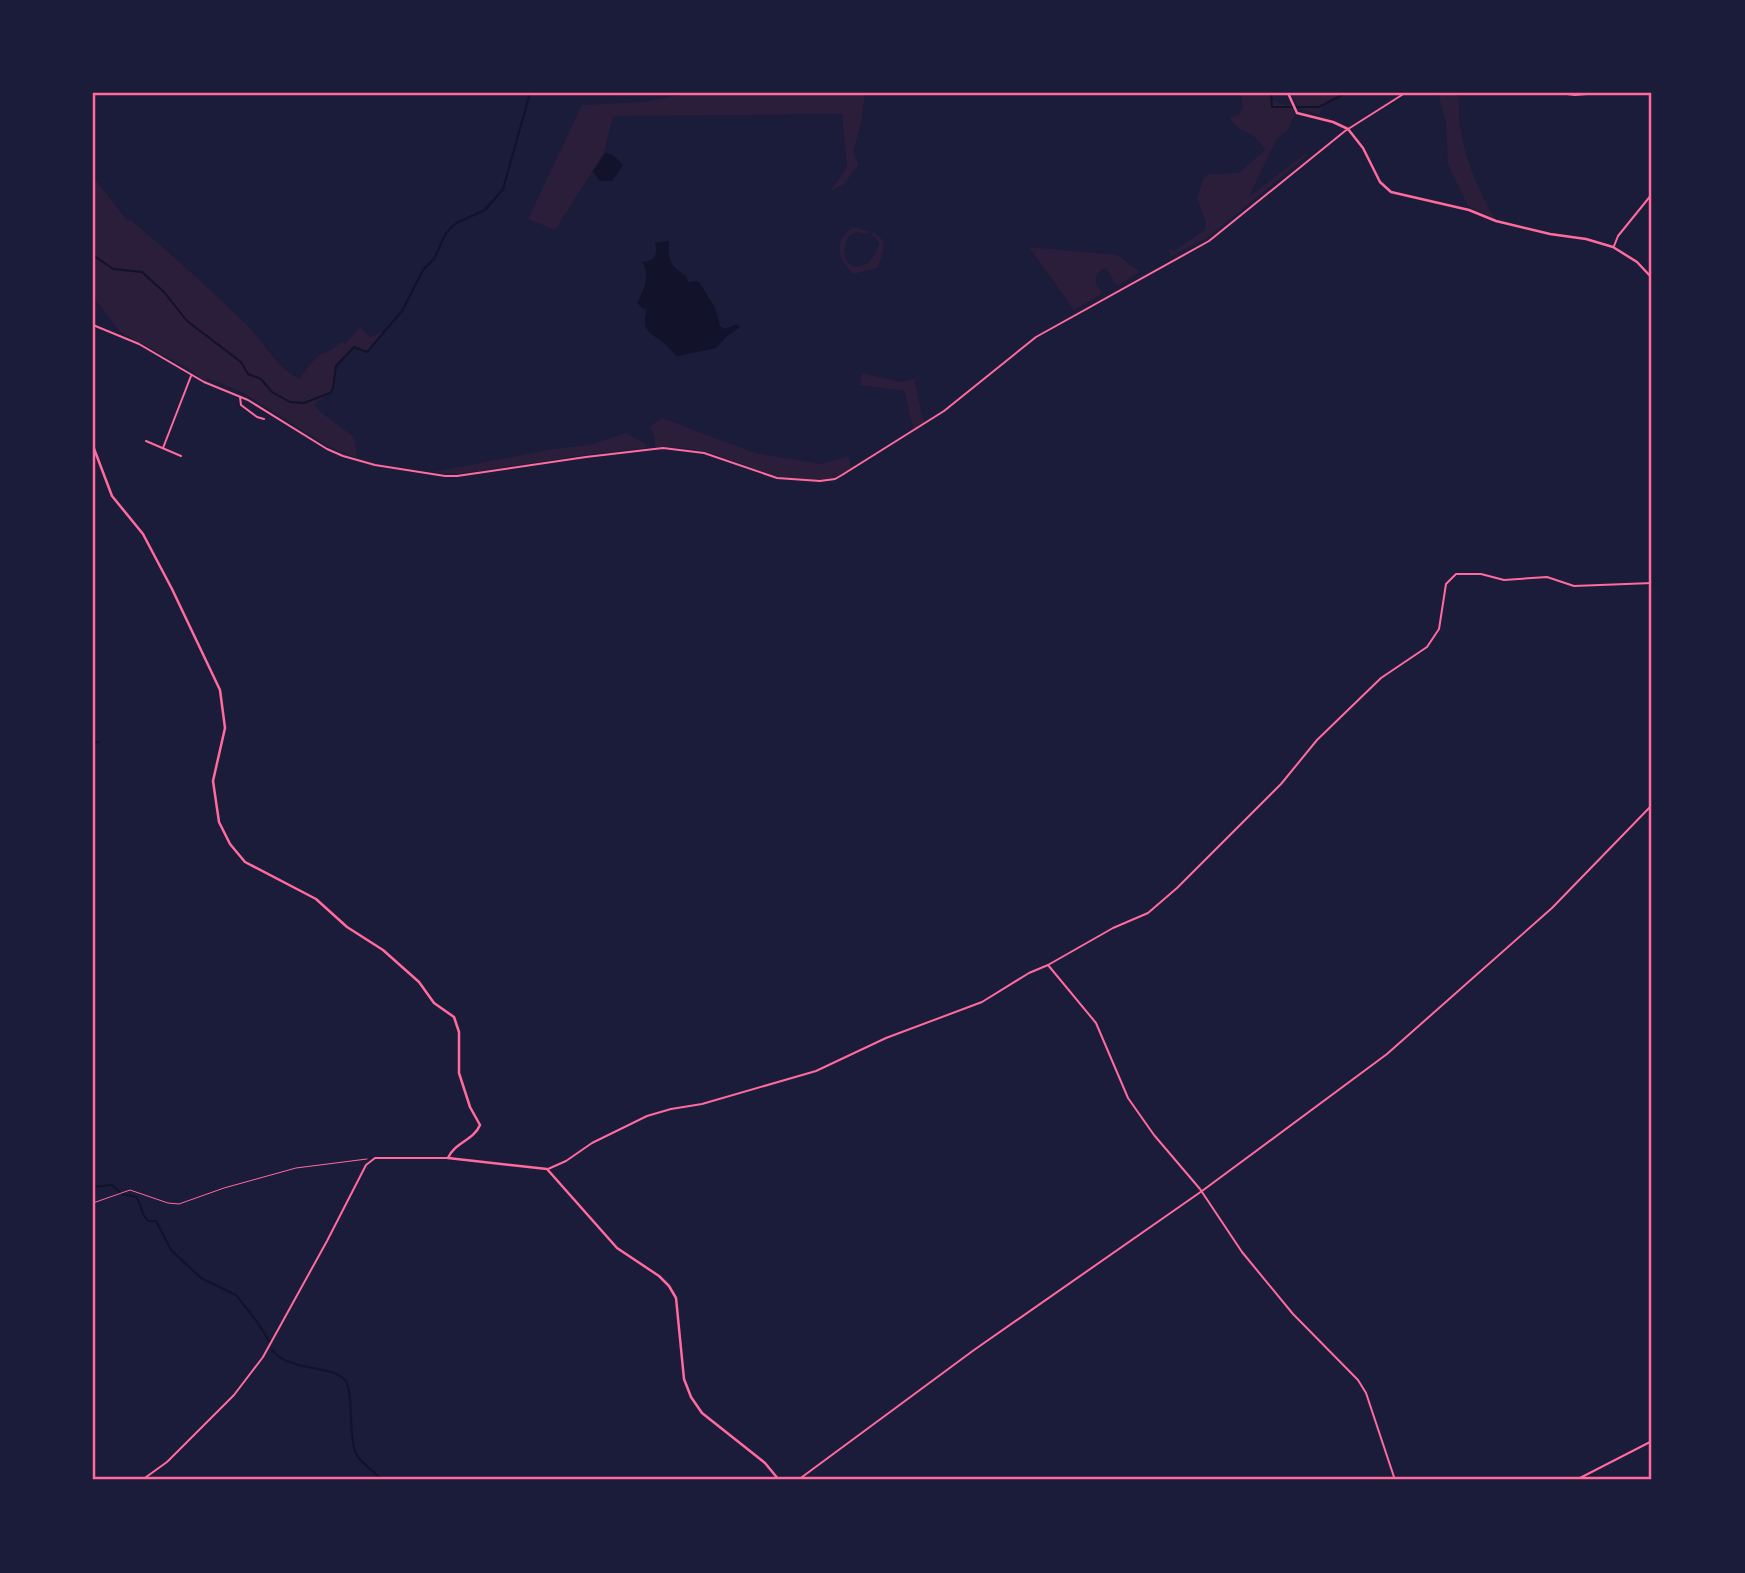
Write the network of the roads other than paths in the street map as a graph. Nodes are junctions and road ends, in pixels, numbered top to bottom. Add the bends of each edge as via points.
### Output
1 (1288, 93) edge
2 (1405, 93) edge
3 (1559, 93) edge
4 (1599, 93) edge
5 (1348, 129) junction
6 (1652, 194) edge
7 (1614, 247) junction
8 (1652, 278) edge
9 (93, 325) edge
10 (192, 375) junction
11 (240, 396) junction
12 (264, 419) dead end
13 (146, 441) dead end
14 (93, 446) edge
15 (163, 448) junction
16 (181, 456) dead end
17 (1652, 583) edge
18 (1652, 806) edge
19 (1048, 965) junction
20 (448, 1158) junction
21 (547, 1169) junction
22 (1202, 1191) junction
23 (1652, 1441) edge
24 (142, 1480) edge
25 (779, 1480) edge
26 (798, 1480) edge
27 (1395, 1480) edge
28 (1576, 1480) edge

1 - 5 street via 1295,110
2 - 5 street
3 - 4 street
5 - 7 street via 1391,192
5 - 11 street via 1209,241 1036,337 944,411 829,480 777,478 704,453 663,449 457,476 433,474 343,456
6 - 7 street
7 - 8 street
9 - 10 street via 139,344
10 - 11 street
10 - 15 street
11 - 12 street via 241,405
13 - 15 street
14 - 20 street via 112,496 143,534 220,690 225,728 213,781 219,822 230,844 245,862 316,899 347,927 383,950 456,1020 459,1073 480,1125
15 - 16 street
17 - 19 street via 1574,586 1547,577 1504,580 1469,573 1452,577 1444,589 1439,629 1427,647 1387,672 1365,693 1177,888 1148,912
18 - 22 street via 1552,908 1396,1047
19 - 21 street via 982,1002 886,1038 816,1071 647,1115
19 - 22 street via 1096,1023 1137,1112
20 - 21 street
20 - 24 street via 372,1159 263,1357 234,1395 167,1462
21 - 25 street via 617,1248 669,1286 676,1297 684,1379 691,1397 702,1413 765,1463
22 - 26 street
22 - 27 street via 1242,1252 1358,1380
23 - 28 street

